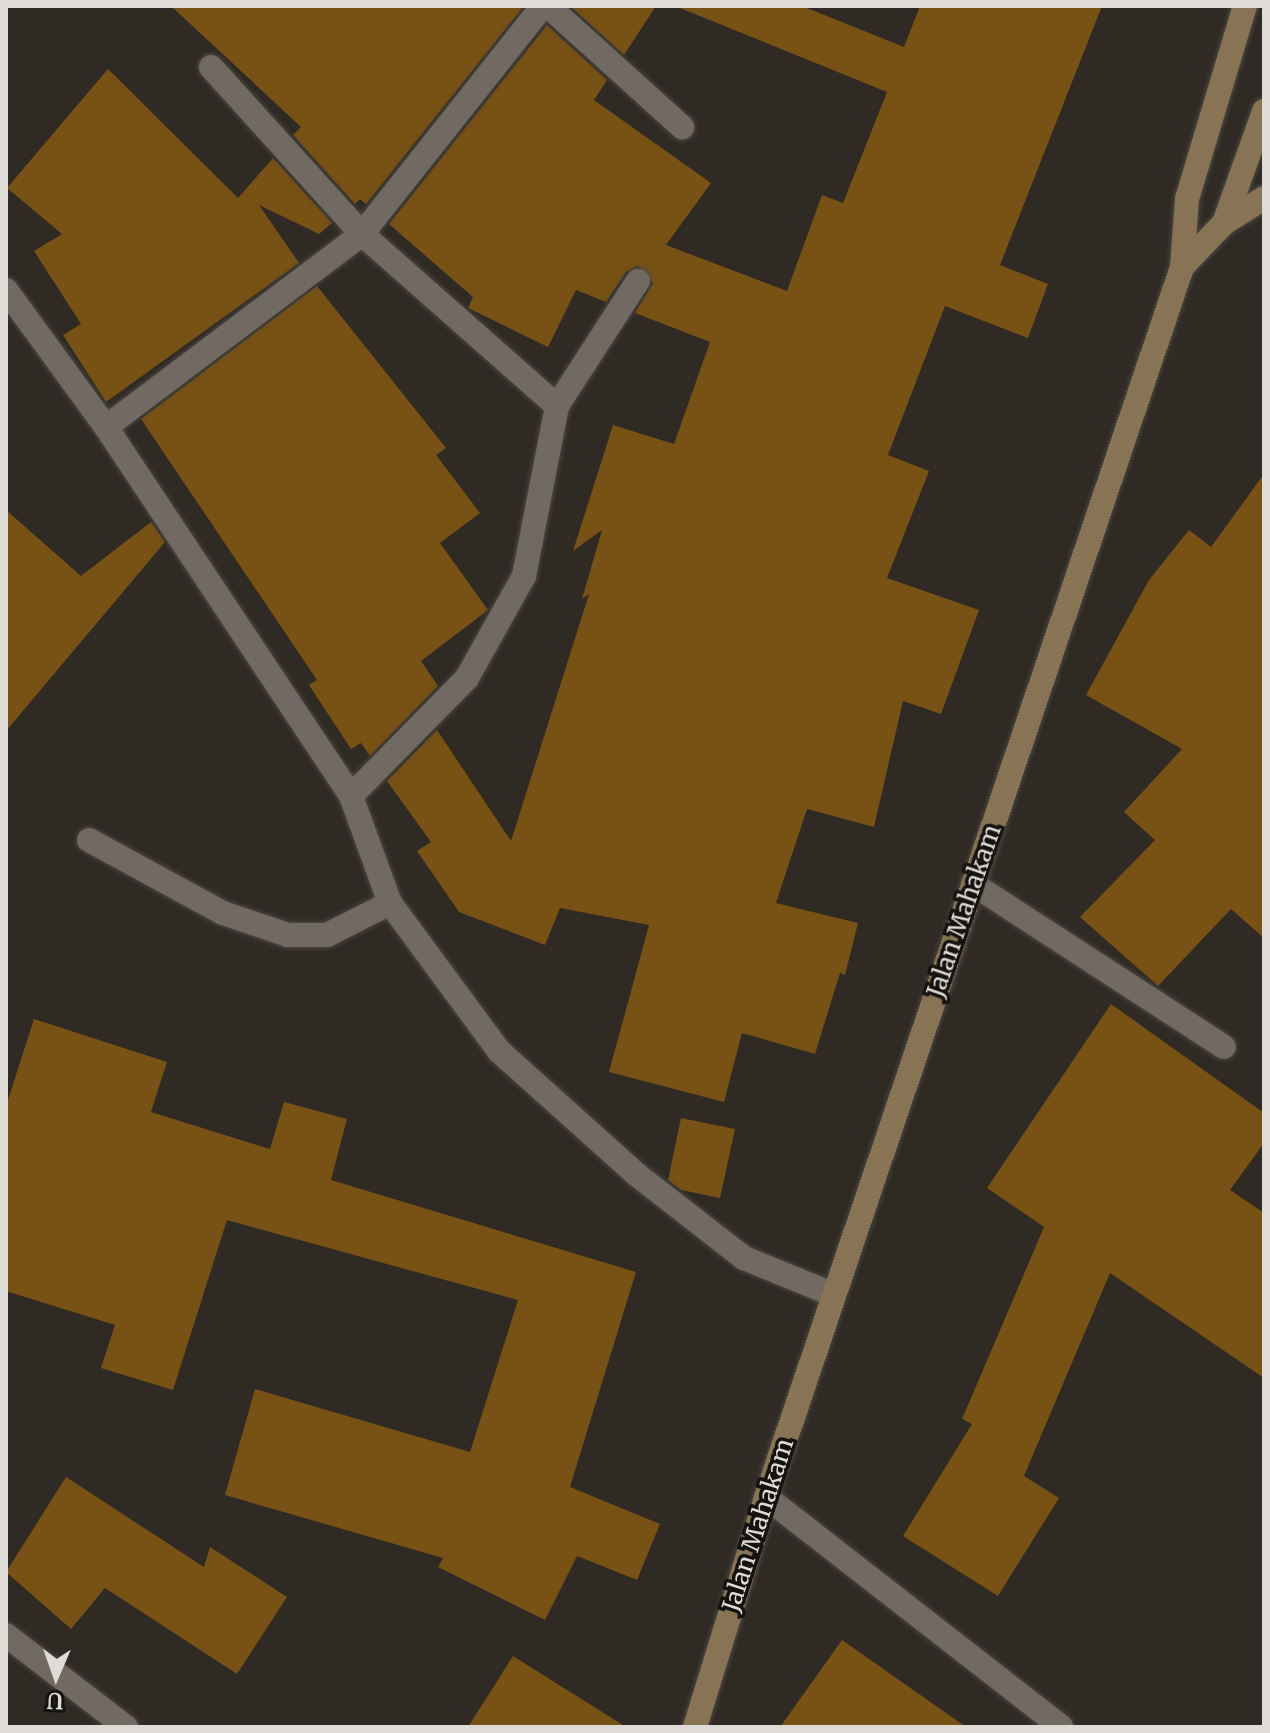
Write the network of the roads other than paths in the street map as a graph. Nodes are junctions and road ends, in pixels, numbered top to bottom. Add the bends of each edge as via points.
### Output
1 (545, 6) edge
2 (1245, 6) edge
3 (211, 67) dead end
4 (1264, 111) edge
5 (682, 127) dead end
6 (1264, 198) edge
7 (1224, 223) junction
8 (362, 234) junction
9 (1182, 267) junction
10 (638, 281) dead end
11 (6, 290) edge
12 (557, 406) junction
13 (106, 427) junction
14 (351, 796) junction
15 (89, 840) dead end
16 (973, 884) junction
17 (390, 903) junction
18 (1224, 1047) dead end
19 (834, 1295) junction
20 (766, 1497) junction
21 (6, 1635) edge
22 (126, 1727) edge
23 (695, 1727) edge
24 (1061, 1727) edge

1 - 5 street
1 - 8 street
2 - 9 street via 1187,199
3 - 8 street
4 - 7 street, Jalan Mahakam
6 - 7 street
7 - 9 street, Jalan Mahakam
8 - 12 street
8 - 13 street
9 - 16 street, Jalan Mahakam
10 - 12 street
11 - 13 street
12 - 14 street via 524,576 451,700
13 - 14 street
14 - 17 street
15 - 17 street via 223,913 288,935 327,935
16 - 18 street
16 - 19 street, Jalan Mahakam
17 - 19 street via 499,1051 636,1174 744,1258
19 - 20 street, Jalan Mahakam
20 - 23 street, Jalan Mahakam
20 - 24 street
21 - 22 street

